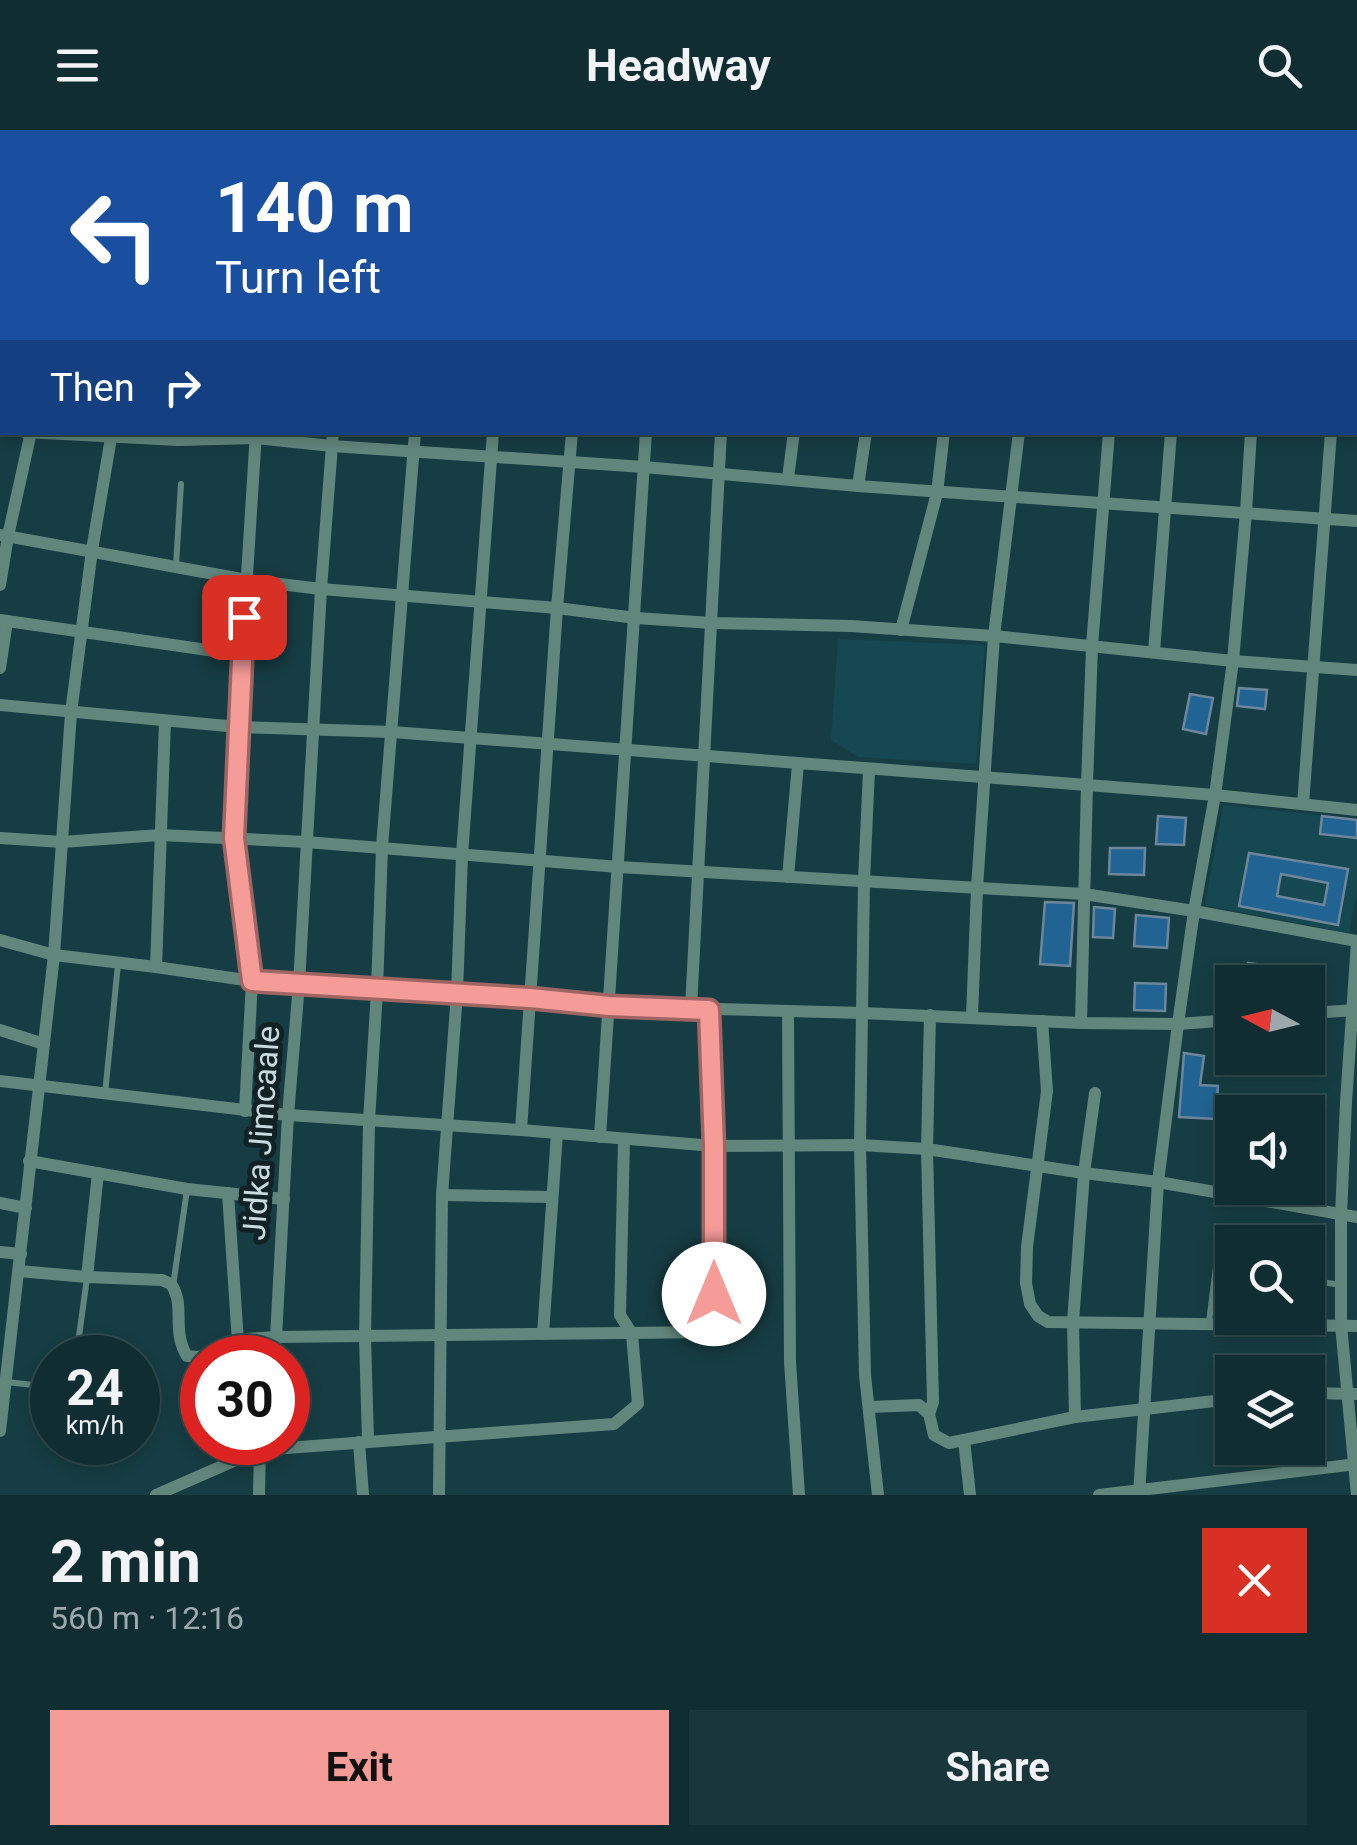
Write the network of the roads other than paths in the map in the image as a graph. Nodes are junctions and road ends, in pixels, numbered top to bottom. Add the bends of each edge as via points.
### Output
1 (29, 435) edge
2 (111, 435) edge
3 (256, 435) edge
4 (415, 435) edge
5 (493, 435) edge
6 (572, 435) edge
7 (646, 435) edge
8 (721, 435) edge
9 (794, 435) edge
10 (866, 435) edge
11 (944, 435) edge
12 (1019, 435) edge
13 (1109, 435) edge
14 (1171, 435) edge
15 (1251, 435) edge
16 (1332, 435) edge
17 (332, 439) edge
18 (414, 452) junction
19 (491, 456) junction
20 (569, 464) junction
21 (644, 467) junction
22 (718, 474) junction
23 (788, 478) junction
24 (181, 484) dead end
25 (858, 486) junction
26 (937, 492) junction
27 (1010, 497) junction
28 (1103, 502) junction
29 (1164, 506) junction
30 (1246, 512) junction
31 (1325, 518) junction
32 (1357, 520) edge
33 (4, 536) edge
34 (92, 550) junction
35 (176, 566) junction
36 (247, 580) junction
37 (0, 585) edge
38 (321, 589) junction
39 (402, 595) junction
40 (480, 602) junction
41 (557, 608) junction
42 (636, 618) junction
43 (3, 621) edge
44 (712, 623) junction
45 (902, 630) junction
46 (81, 632) junction
47 (994, 636) junction
48 (1092, 646) junction
49 (1154, 652) junction
50 (242, 654) junction
51 (1232, 661) junction
52 (1314, 666) junction
53 (0, 668) edge
54 (1357, 670) edge
55 (0, 705) edge
56 (71, 714) junction
57 (165, 721) junction
58 (238, 727) junction
59 (314, 729) junction
60 (392, 732) junction
61 (470, 738) junction
62 (549, 744) junction
63 (625, 750) junction
64 (704, 757) junction
65 (798, 764) junction
66 (869, 770) junction
67 (984, 778) junction
68 (1087, 785) junction
69 (1215, 795) junction
70 (1303, 804) junction
71 (1357, 810) edge
72 (160, 836) junction
73 (0, 838) edge
74 (234, 838) junction
75 (62, 842) junction
76 (306, 842) junction
77 (382, 847) junction
78 (462, 854) junction
79 (540, 860) junction
80 (619, 868) junction
81 (697, 872) junction
82 (788, 877) junction
83 (864, 881) junction
84 (977, 888) junction
85 (1084, 894) junction
86 (1194, 910) junction
87 (0, 940) edge
88 (1357, 942) edge
89 (54, 955) junction
90 (118, 964) junction
91 (156, 966) junction
92 (252, 981) junction
93 (299, 984) junction
94 (377, 990) junction
95 (456, 993) junction
96 (530, 998) junction
97 (609, 1006) junction
98 (691, 1008) junction
99 (709, 1010) junction
100 (1354, 1010) edge
101 (788, 1011) junction
102 (1325, 1012) edge
103 (862, 1013) junction
104 (930, 1016) junction
105 (972, 1017) junction
106 (1042, 1021) junction
107 (1215, 1021) edge
108 (1082, 1023) junction
109 (1178, 1024) junction
110 (0, 1030) edge
111 (44, 1044) junction
112 (0, 1081) edge
113 (40, 1087) junction
114 (1095, 1093) dead end
115 (105, 1095) junction
116 (1351, 1102) edge
117 (244, 1111) junction
118 (288, 1116) junction
119 (370, 1121) junction
120 (446, 1127) junction
121 (522, 1130) junction
122 (557, 1133) junction
123 (600, 1136) junction
124 (624, 1140) junction
125 (788, 1144) junction
126 (860, 1145) junction
127 (714, 1146) junction
128 (927, 1149) junction
129 (29, 1161) junction
130 (1036, 1165) junction
131 (1084, 1173) junction
132 (98, 1174) junction
133 (1158, 1182) junction
134 (188, 1189) junction
135 (228, 1193) junction
136 (442, 1195) junction
137 (552, 1197) junction
138 (284, 1199) junction
139 (0, 1202) edge
140 (26, 1208) junction
141 (1341, 1215) junction
142 (1357, 1217) edge
143 (0, 1252) edge
144 (20, 1254) junction
145 (19, 1272) junction
146 (1215, 1274) edge
147 (87, 1277) junction
148 (1325, 1283) edge
149 (1341, 1285) junction
150 (173, 1287) junction
151 (7, 1316) edge
152 (1073, 1322) junction
153 (1149, 1322) junction
154 (1208, 1323) junction
155 (1341, 1325) junction
156 (1357, 1326) edge
157 (442, 1334) junction
158 (543, 1334) junction
159 (632, 1334) junction
160 (79, 1335) edge
161 (238, 1335) edge
162 (276, 1335) edge
163 (310, 1337) edge
164 (365, 1337) junction
165 (180, 1341) edge
166 (3, 1382) edge
167 (30, 1385) edge
168 (1325, 1393) edge
169 (1353, 1394) edge
170 (1215, 1401) edge
171 (870, 1408) junction
172 (1146, 1408) junction
173 (929, 1414) junction
174 (1074, 1417) junction
175 (0, 1431) edge
176 (440, 1438) junction
177 (964, 1440) junction
178 (364, 1442) junction
179 (310, 1444) edge
180 (1356, 1464) edge
181 (220, 1465) edge
182 (260, 1465) edge
183 (1139, 1492) edge
184 (156, 1495) edge
185 (259, 1495) edge
186 (363, 1495) edge
187 (439, 1495) edge
188 (798, 1495) edge
189 (878, 1495) edge
190 (970, 1495) edge
191 (1099, 1495) edge
192 (1357, 1495) edge

1 - 33 street
2 - 3 street
2 - 34 street
3 - 17 street
3 - 36 street
4 - 18 street
5 - 19 street
6 - 20 street
7 - 21 street
8 - 22 street
9 - 23 street
10 - 25 street
11 - 26 street
12 - 27 street
13 - 28 street
14 - 29 street
15 - 30 street
16 - 31 street
17 - 18 street
17 - 38 street, Jidka Jimcaale
18 - 19 street
18 - 39 street
19 - 20 street
19 - 40 street
20 - 21 street
20 - 41 street
21 - 22 street
21 - 42 street
22 - 23 street
22 - 44 street
23 - 25 street
24 - 35 lane
25 - 26 street
26 - 27 street
26 - 45 street
27 - 28 street
27 - 47 street
28 - 29 street
28 - 48 street
29 - 30 street
29 - 49 street
30 - 31 street
30 - 51 street
31 - 32 street
31 - 52 street
33 - 34 street
33 - 37 street
34 - 35 street
34 - 46 street
35 - 36 street
36 - 38 street
36 - 50 street
38 - 39 street
38 - 59 street, Jidka Jimcaale
39 - 40 street
39 - 60 street
40 - 41 street
40 - 61 street
41 - 42 street
41 - 62 street
42 - 44 street
42 - 63 street
43 - 46 street
43 - 53 street
44 - 45 street
44 - 64 street
45 - 47 street
46 - 50 street
46 - 56 street
47 - 48 street
47 - 67 street
48 - 49 street
48 - 68 street
49 - 51 street
50 - 58 street
51 - 52 street
51 - 69 street
52 - 54 street
52 - 70 street
55 - 56 street
56 - 57 street
56 - 75 street
57 - 58 street
57 - 72 street
58 - 59 street
58 - 74 street
59 - 60 street
59 - 76 street, Jidka Jimcaale
60 - 61 street
60 - 77 street
61 - 62 street
61 - 78 street
62 - 63 street
62 - 79 street
63 - 64 street
63 - 80 street
64 - 65 street
64 - 81 street
65 - 66 street
65 - 82 street
66 - 67 street
66 - 83 street
67 - 68 street
67 - 84 street
68 - 69 street
68 - 85 street
69 - 70 street
69 - 86 street
70 - 71 street
72 - 74 street
72 - 75 street
72 - 91 street
73 - 75 street
74 - 76 street
74 - 92 street
75 - 89 street
76 - 77 street
76 - 93 street, Jidka Jimcaale
77 - 78 street
77 - 94 street
78 - 79 street
78 - 95 street
79 - 80 street
79 - 96 street
80 - 81 street
80 - 97 street
81 - 82 street
81 - 98 street
82 - 83 street
83 - 84 street
83 - 103 street
84 - 85 street
84 - 105 street
85 - 86 street
85 - 108 street
86 - 88 street
86 - 109 street
87 - 89 street
88 - 100 street
89 - 90 street
89 - 111 street
90 - 91 street
90 - 115 lane
91 - 92 street
92 - 93 street
92 - 117 street
93 - 94 street
93 - 118 street, Jidka Jimcaale
94 - 95 street
94 - 119 street
95 - 96 street
95 - 120 street
96 - 97 street
96 - 121 street
97 - 98 street
97 - 123 street
98 - 99 street
99 - 101 street
99 - 127 street
100 - 102 street
100 - 116 street
101 - 103 street
101 - 125 street
103 - 104 street
103 - 126 street
104 - 105 street
104 - 128 street
105 - 106 street
106 - 108 street
106 - 130 street via 1046,1091
107 - 109 street
108 - 109 street
109 - 133 street
110 - 111 street
111 - 113 street
112 - 113 street
113 - 115 street
113 - 129 street
114 - 131 street
115 - 117 street
116 - 141 street
117 - 118 street
118 - 119 street
118 - 138 street, Jidka Jimcaale
119 - 120 street
119 - 164 street
120 - 121 street
120 - 136 street
121 - 122 street
122 - 123 street
122 - 137 street
123 - 124 street
124 - 127 street
124 - 159 street via 620,1315
125 - 126 street
125 - 127 street
125 - 188 street
126 - 128 street
126 - 171 street
127 - 159 street via 714,1332
128 - 130 street
128 - 173 street
129 - 132 street
129 - 140 street
130 - 131 street
130 - 152 street via 1027,1247 1030,1304 1048,1322
131 - 133 street
131 - 152 street
132 - 134 street
132 - 147 street
133 - 141 street
133 - 153 street
134 - 135 street
134 - 150 lane
135 - 138 street
135 - 161 street
136 - 137 street
136 - 157 street
137 - 158 street
138 - 162 street, Jidka Jimcaale
139 - 140 street
140 - 144 street
141 - 142 street
141 - 149 street
143 - 144 street
144 - 145 street
145 - 147 street
145 - 151 street
146 - 154 lane
147 - 150 street via 162,1280
147 - 160 lane
148 - 149 lane
149 - 155 street
150 - 165 street
151 - 166 street
152 - 153 street
152 - 174 street
153 - 154 street
153 - 172 street
154 - 155 street
155 - 156 street
155 - 169 street
157 - 158 street
157 - 164 street
157 - 176 street
158 - 159 street
159 - 176 street via 638,1404 614,1424
163 - 164 street
164 - 178 street
166 - 167 lane
166 - 175 street
168 - 169 street
169 - 180 street
170 - 172 street
171 - 173 street via 919,1406
171 - 189 street
172 - 174 street
172 - 183 street
173 - 177 street via 934,1435 949,1443
174 - 177 street
176 - 178 street
176 - 187 street
177 - 190 street
178 - 179 street
178 - 186 street
180 - 183 street
180 - 192 street
181 - 184 street
182 - 185 street
183 - 191 street

